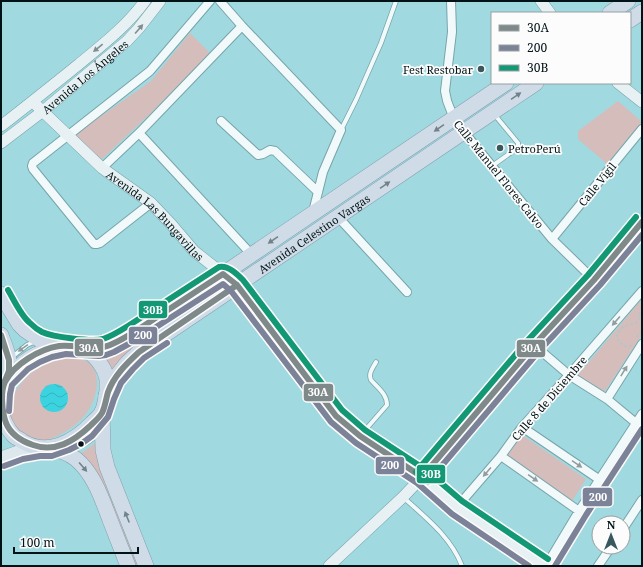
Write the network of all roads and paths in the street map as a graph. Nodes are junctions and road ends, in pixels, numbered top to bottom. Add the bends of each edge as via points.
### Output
1 (145, 1) edge
2 (160, 1) edge
3 (210, 1) edge
4 (220, 1) edge
5 (396, 1) edge
6 (451, 1) edge
7 (541, 1) edge
8 (628, 1) edge
9 (549, 12) edge
10 (612, 12) edge
11 (642, 12) edge
12 (631, 19) edge
13 (242, 26) junction
14 (505, 84) edge
15 (535, 84) edge
16 (619, 84) edge
17 (33, 102) junction
18 (642, 102) edge
19 (43, 111) junction
20 (492, 113) junction
21 (454, 118) junction
22 (220, 121) dead end
23 (1, 126) edge
24 (642, 129) edge
25 (341, 130) junction
26 (464, 132) junction
27 (140, 133) junction
28 (68, 136) junction
29 (1, 143) edge
30 (492, 166) junction
31 (102, 168) junction
32 (318, 192) junction
33 (151, 203) junction
34 (313, 214) junction
35 (338, 217) junction
36 (642, 222) edge
37 (296, 225) junction
38 (306, 238) junction
39 (552, 239) junction
40 (252, 254) junction
41 (223, 274) junction
42 (594, 280) junction
43 (237, 284) junction
44 (642, 291) edge
45 (407, 292) dead end
46 (1, 294) edge
47 (642, 305) edge
48 (642, 329) edge
49 (1, 335) edge
50 (40, 340) junction
51 (642, 344) edge
52 (534, 345) junction
53 (71, 346) junction
54 (9, 360) junction
55 (376, 362) dead end
56 (569, 375) junction
57 (4, 383) junction
58 (106, 396) junction
59 (607, 399) junction
60 (1, 410) edge
61 (642, 414) edge
62 (102, 419) junction
63 (639, 426) edge
64 (522, 427) junction
65 (360, 436) junction
66 (50, 449) junction
67 (501, 456) junction
68 (1, 458) edge
69 (422, 477) junction
70 (600, 480) junction
71 (403, 498) junction
72 (642, 500) edge
73 (457, 507) junction
74 (580, 511) junction
75 (631, 517) edge
76 (606, 555) edge
77 (128, 566) edge
78 (146, 566) edge
79 (329, 566) edge
80 (462, 566) edge
81 (544, 566) edge
82 (598, 566) edge

1 -> 17 street, Avenida Los Ángeles via 118,32
19 -> 2 street, Avenida Los Ángeles via 127,42
3 - 28 street via 150,71
4 - 13 street
5 - 25 lane via 381,43
6 - 21 street, Calle Manuel Flores Calvo via 452,32 445,91 446,101
7 - 9 street
8 - 10 highway
11 - 12 highway
13 - 25 street
13 - 27 street
14 - 21 highway, Avenida Celestino Vargas
20 -> 15 highway, Avenida Celestino Vargas
16 - 18 street
17 - 19 street, Avenida Las Bungavillas
17 - 23 street, Avenida Los Ángeles
19 - 28 street, Avenida Las Bungavillas
19 - 29 street, Avenida Los Ángeles
20 - 26 highway, Avenida Celestino Vargas
20 - 30 lane via 518,143 516,149
21 - 26 street, Calle Manuel Flores Calvo
21 -> 34 highway, Avenida Celestino Vargas
22 - 32 street via 258,155 270,150 275,151
24 - 39 street, Calle Vigil
25 - 32 street
26 - 30 street, Calle Manuel Flores Calvo
35 -> 26 highway, Avenida Celestino Vargas
27 - 31 street
27 - 40 street
28 - 31 street, Avenida Las Bungavillas
28 - 33 street via 32,166 94,244 100,243
30 - 39 street, Calle Manuel Flores Calvo
31 - 33 street, Avenida Las Bungavillas
32 - 34 street
33 - 41 street, Avenida Las Bungavillas via 194,251
34 - 37 highway, Avenida Celestino Vargas
35 - 38 highway, Avenida Celestino Vargas
35 - 45 street
36 - 42 street
37 - 38 highway
37 -> 40 highway, Avenida Celestino Vargas
38 - 43 highway, Avenida Celestino Vargas
39 - 42 street, Calle Manuel Flores Calvo
40 - 41 highway, Avenida Celestino Vargas
41 - 43 street, Avenida Las Bungavillas
41 - 53 highway, Avenida Celestino Vargas via 116,342 98,348
42 - 52 street
43 - 58 highway, Avenida Celestino Vargas via 139,352 114,379
43 - 65 street, Avenida Las Bungavillas via 336,416
44 -> 56 street, Calle 8 de Diciembre
46 - 50 highway via 19,324
47 - 48 path via 640,319 636,323 624,326 617,334 618,341 624,346 631,346
49 - 54 highway
50 - 53 highway
50 -> 54 lane via 27,345
59 -> 51 street
52 - 56 street
52 - 69 street
53 - 57 highway via 48,349 36,354 16,368
53 - 58 highway via 94,356 104,370 107,378
54 - 57 highway via 9,371
55 - 65 lane via 370,377 385,396 387,405
56 - 59 street
56 - 64 street, Calle 8 de Diciembre
57 - 60 highway
58 - 62 highway
59 - 63 street
60 - 66 highway via 14,436 25,443
61 - 63 street
62 - 66 highway via 76,438
78 -> 62 highway via 107,468 103,450
63 - 70 street
64 - 67 street, Calle 8 de Diciembre
64 -> 70 street
65 - 69 street, Avenida Las Bungavillas
66 - 68 main road via 21,451
66 -> 77 highway via 75,459 92,478
67 -> 73 street, Calle 8 de Diciembre
67 -> 74 street
69 - 71 street
69 - 73 street, Avenida Las Bungavillas
70 - 74 street
71 - 79 street
71 - 80 lane via 437,528
72 - 75 street
73 - 81 street, Avenida Las Bungavillas
74 - 81 street
76 - 82 street

